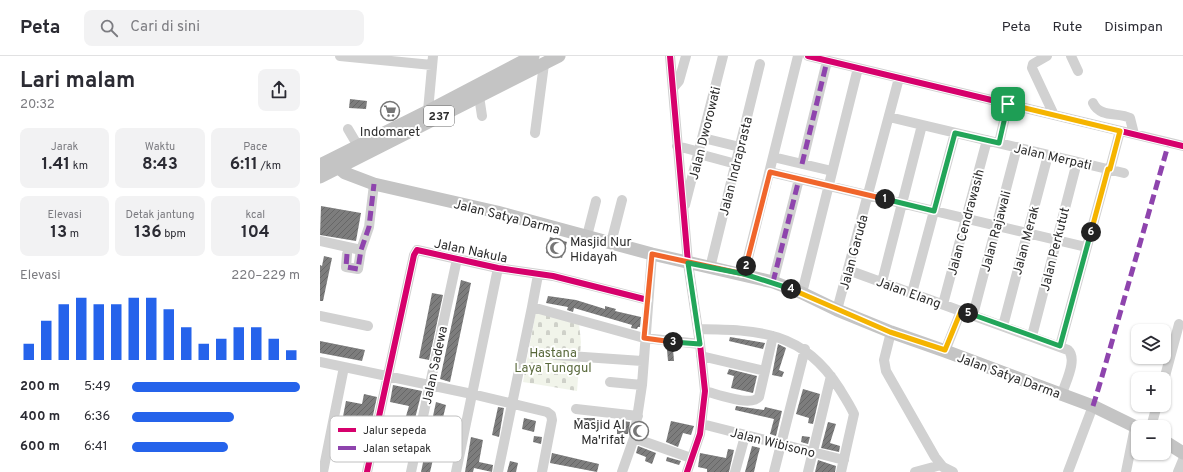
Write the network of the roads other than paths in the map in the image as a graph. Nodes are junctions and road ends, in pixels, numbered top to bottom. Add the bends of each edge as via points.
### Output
1 (340, 56) edge
2 (533, 56) edge
3 (559, 56) edge
4 (670, 56) edge
5 (686, 56) edge
6 (723, 56) edge
7 (798, 56) edge
8 (808, 56) edge
9 (1047, 56) edge
10 (1071, 56) edge
11 (433, 60) edge
12 (827, 60) junction
13 (544, 64) junction
14 (760, 64) dead end
15 (858, 68) junction
16 (1078, 71) dead end
17 (899, 78) junction
18 (673, 88) junction
19 (479, 96) junction
20 (1093, 103) dead end
21 (1008, 104) junction
22 (428, 112) junction
23 (1054, 115) junction
24 (482, 116) dead end
25 (889, 117) junction
26 (922, 125) junction
27 (348, 129) dead end
28 (1120, 131) junction
29 (535, 133) dead end
30 (955, 133) junction
31 (1134, 134) junction
32 (703, 138) junction
33 (987, 140) junction
34 (999, 143) junction
35 (358, 146) junction
36 (677, 146) junction
37 (1183, 146) edge
38 (740, 147) junction
39 (1017, 147) junction
40 (699, 153) junction
41 (1048, 155) junction
42 (773, 157) junction
43 (1077, 162) junction
44 (336, 163) junction
45 (736, 164) junction
46 (802, 164) junction
47 (320, 165) edge
48 (1109, 169) junction
49 (832, 171) junction
50 (770, 172) junction
51 (1124, 173) dead end
52 (320, 177) edge
53 (799, 179) junction
54 (374, 184) junction
55 (828, 186) junction
56 (868, 195) junction
57 (622, 200) dead end
58 (596, 201) dead end
59 (902, 204) junction
60 (684, 211) junction
61 (934, 211) junction
62 (966, 219) junction
63 (996, 226) junction
64 (1027, 233) junction
65 (587, 236) junction
66 (1057, 240) junction
67 (320, 241) edge
68 (611, 243) junction
69 (1086, 247) junction
70 (361, 250) junction
71 (347, 254) dead end
72 (652, 254) junction
73 (457, 259) junction
74 (688, 263) junction
75 (498, 268) junction
76 (710, 268) junction
77 (848, 270) junction
78 (744, 274) junction
79 (538, 275) junction
80 (773, 282) junction
81 (882, 282) junction
82 (802, 293) junction
83 (912, 293) junction
84 (648, 300) junction
85 (944, 304) junction
86 (532, 306) junction
87 (837, 310) junction
88 (961, 311) junction
89 (973, 315) junction
90 (320, 316) edge
91 (1179, 324) dead end
92 (368, 326) dead end
93 (1003, 326) junction
94 (698, 329) junction
95 (890, 332) junction
96 (773, 336) junction
97 (1032, 336) junction
98 (644, 338) junction
99 (700, 344) junction
100 (1060, 346) junction
101 (805, 349) junction
102 (945, 350) junction
103 (555, 355) dead end
104 (701, 356) junction
105 (642, 361) junction
106 (320, 362) edge
107 (344, 367) junction
108 (765, 371) junction
109 (1166, 372) edge
110 (387, 376) junction
111 (831, 376) junction
112 (610, 382) dead end
113 (430, 385) junction
114 (642, 385) junction
115 (705, 391) junction
116 (472, 394) junction
117 (1062, 394) junction
118 (513, 403) junction
119 (1092, 406) junction
120 (576, 409) dead end
121 (334, 416) edge
122 (379, 416) edge
123 (423, 416) edge
124 (638, 416) junction
125 (702, 424) junction
126 (1131, 425) edge
127 (745, 436) junction
128 (330, 437) edge
129 (634, 438) junction
130 (462, 443) edge
131 (781, 445) junction
132 (1171, 446) edge
133 (813, 452) junction
134 (1131, 452) edge
135 (1183, 454) edge
136 (691, 458) junction
137 (844, 460) junction
138 (369, 462) edge
139 (413, 462) edge
140 (458, 462) edge
141 (942, 468) edge
142 (323, 472) edge
143 (367, 472) edge
144 (411, 472) edge
145 (456, 472) edge
146 (498, 472) edge
147 (543, 472) edge
148 (622, 472) edge
149 (687, 472) edge
150 (735, 472) edge
151 (774, 472) edge
152 (808, 472) edge
153 (842, 472) edge
154 (915, 472) edge
155 (953, 472) edge
156 (1068, 472) edge
157 (1126, 472) edge
158 (1178, 472) edge

1 - 11 street
2 - 22 main road, 237
3 - 13 main road, 237
4 - 18 street
5 - 18 street via 679,81
6 - 32 street, Jalan Dworowati
7 - 42 street
8 - 12 street
9 - 23 street via 1033,64 1032,68
10 - 16 street
11 - 22 street
12 - 15 street
12 - 46 street
13 - 19 main road, 237
13 - 29 street
14 - 38 street, Jalan Indraprasta
15 - 17 street
15 - 49 street
17 - 21 street
17 - 25 street, Jalan Garuda
18 - 36 street
19 - 24 street
19 - 44 main road, 237
20 - 31 street via 1096,109 1102,112 1130,118
21 - 23 street
21 - 34 street
22 - 35 main road, 237
23 - 28 street
25 - 26 street, Jalan Merpati
25 - 56 street, Jalan Garuda
26 - 30 street, Jalan Merpati
26 - 59 street
27 - 35 street
28 - 31 street
28 - 48 street
30 - 33 street, Jalan Merpati
30 - 61 street
31 - 37 street
32 - 38 street
32 - 40 street, Jalan Dworowati
33 - 34 street, Jalan Merpati
33 - 62 street, Jalan Cendrawasih
34 - 39 street, Jalan Merpati
35 - 44 main road, 237
36 - 40 street
36 - 60 street
38 - 45 street, Jalan Indraprasta
39 - 41 street, Jalan Merpati
39 - 63 street, Jalan Rajawali
40 - 45 street
40 - 60 street, Jalan Dworowati
41 - 43 street, Jalan Merpati
41 - 64 street, Jalan Merak
42 - 46 street
42 - 50 street
43 - 48 street, Jalan Merpati
43 - 66 street, Jalan Perkutut
44 - 47 main road, 237
44 - 52 main road, 237
44 - 54 main road, Jalan Satya Darma via 345,173
45 - 76 street, Jalan Indraprasta
46 - 49 street
48 - 51 street, Jalan Merpati
48 - 69 street
49 - 55 street
50 - 53 street
50 - 78 street
53 - 55 street
53 - 80 street
54 - 65 main road, Jalan Satya Darma
54 - 70 street via 369,227
55 - 56 street
55 - 82 street
56 - 59 street
56 - 77 street, Jalan Garuda
57 - 68 street
58 - 65 street
59 - 61 street
59 - 81 street
60 - 74 street
61 - 62 street
61 - 83 street
62 - 63 street
62 - 85 street, Jalan Cendrawasih
63 - 64 street
63 - 89 street, Jalan Rajawali
64 - 66 street
64 - 93 street, Jalan Merak
65 - 68 main road, Jalan Satya Darma
66 - 69 street
66 - 97 street, Jalan Perkutut
67 - 70 street
68 - 72 main road, Jalan Satya Darma
69 - 100 street
70 - 71 street via 358,269 346,267
72 - 74 main road, Jalan Satya Darma
72 - 84 street
73 - 75 street, Jalan Nakula
73 - 110 street, Jalan Nakula via 420,250 415,252
73 - 113 street, Jalan Sadewa
74 - 76 main road, Jalan Satya Darma
74 - 94 street
75 - 79 street, Jalan Nakula
75 - 116 street
76 - 78 main road, Jalan Satya Darma
77 - 81 street, Jalan Elang
77 - 87 street, Jalan Garuda
78 - 80 main road, Jalan Satya Darma
79 - 84 street, Jalan Nakula via 553,276
79 - 86 street
80 - 82 main road, Jalan Satya Darma
81 - 83 street, Jalan Elang
82 - 87 main road, Jalan Satya Darma
83 - 85 street, Jalan Elang
84 - 98 street
85 - 88 street, Jalan Elang
86 - 98 street
86 - 118 street
87 - 95 main road, Jalan Satya Darma
88 - 89 street, Jalan Elang
88 - 102 street
89 - 93 street, Jalan Elang
90 - 92 street
91 - 109 street
93 - 97 street, Jalan Elang
94 - 96 street via 751,331
94 - 99 street
95 - 102 main road, Jalan Satya Darma
95 - 141 street via 884,360 886,371
96 - 101 street
96 - 108 street
97 - 100 street, Jalan Elang
98 - 99 street
98 - 105 street
99 - 104 street
100 - 117 street via 1071,352 1072,358
101 - 111 street
101 - 131 street
102 - 117 main road, Jalan Satya Darma
103 - 105 street
104 - 108 street
104 - 115 street
105 - 114 street
106 - 107 street
107 - 110 street
107 - 121 street
108 - 115 street via 757,400 740,400
110 - 113 street
110 - 122 street, Jalan Nakula
111 - 133 street
111 - 137 street via 854,414
112 - 114 street
113 - 116 street
113 - 123 street, Jalan Sadewa
114 - 124 street
115 - 125 street
116 - 118 street
116 - 130 street
117 - 119 main road, Jalan Satya Darma
118 - 146 street
118 - 147 street via 551,415
119 - 126 main road, Jalan Satya Darma
119 - 156 street
120 - 124 street
124 - 129 street
125 - 127 street, Jalan Wibisono
125 - 136 street
127 - 131 street, Jalan Wibisono
127 - 150 street
128 - 142 street
129 - 136 street
129 - 148 street
131 - 133 street, Jalan Wibisono
131 - 151 street
132 - 135 main road
133 - 137 street, Jalan Wibisono
133 - 152 street
134 - 157 street
135 - 158 street
136 - 149 street
137 - 153 street
138 - 143 street, Jalan Nakula
139 - 144 street, Jalan Sadewa
140 - 145 street
141 - 154 street
141 - 155 street

